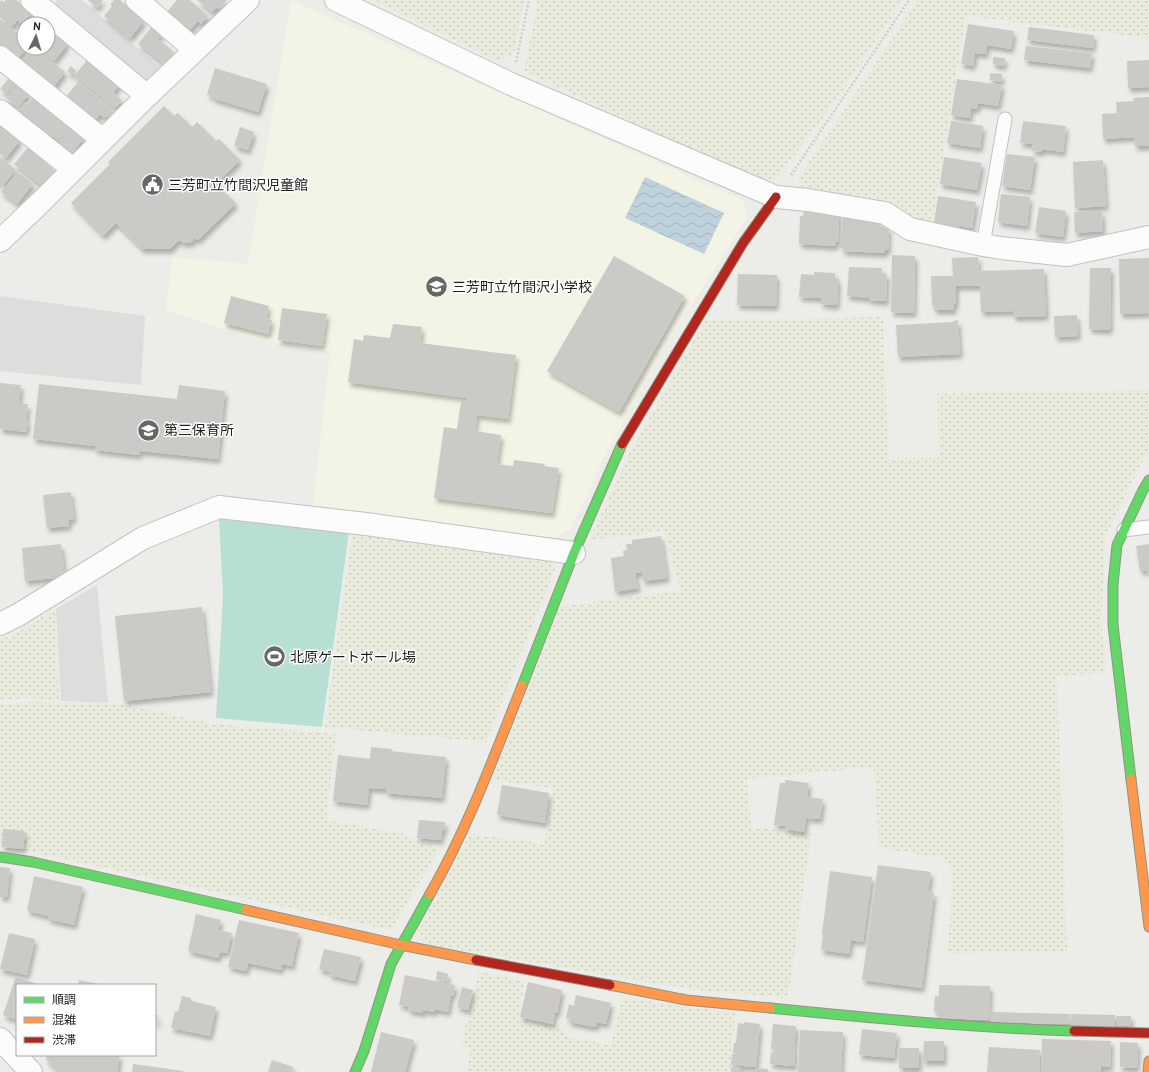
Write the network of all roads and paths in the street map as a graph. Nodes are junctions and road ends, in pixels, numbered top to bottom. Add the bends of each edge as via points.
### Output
1 (32, 0) edge
2 (137, 0) edge
3 (247, 0) edge
4 (336, 0) edge
5 (530, 0) edge
6 (909, 0) edge
7 (195, 50) junction
8 (0, 57) edge
9 (511, 84) junction
10 (147, 96) junction
11 (0, 111) edge
12 (1004, 119) dead end
13 (103, 140) junction
14 (73, 169) junction
15 (776, 197) junction
16 (2, 234) edge
17 (1149, 237) edge
18 (983, 245) junction
19 (1149, 480) edge
20 (1149, 527) edge
21 (1124, 530) junction
22 (574, 553) junction
23 (0, 624) edge
24 (0, 857) edge
25 (1149, 927) edge
26 (401, 945) junction
27 (1149, 1033) edge
28 (0, 1039) edge
29 (1149, 1061) edge
30 (31, 1072) edge
31 (355, 1072) edge
32 (1148, 1072) edge

1 - 10 street
2 - 7 street
3 - 7 street
4 - 9 street
5 - 9 path
6 - 15 path
7 - 10 street
8 - 13 street
9 - 15 street
10 - 13 street
11 - 14 street
12 - 18 lane
13 - 14 street
14 - 16 street
15 - 18 street via 885,213 910,229
15 - 22 street via 743,243 624,440
17 - 18 street via 1067,255
19 - 21 street
20 - 21 lane
21 - 25 street via 1117,545 1113,584 1113,625
22 - 23 street via 366,524 219,507 143,538
22 - 26 street via 476,802 440,875
24 - 26 street via 33,862
26 - 27 street via 686,1000 918,1022 1037,1030
26 - 31 street via 391,964
28 - 30 street
29 - 32 street

